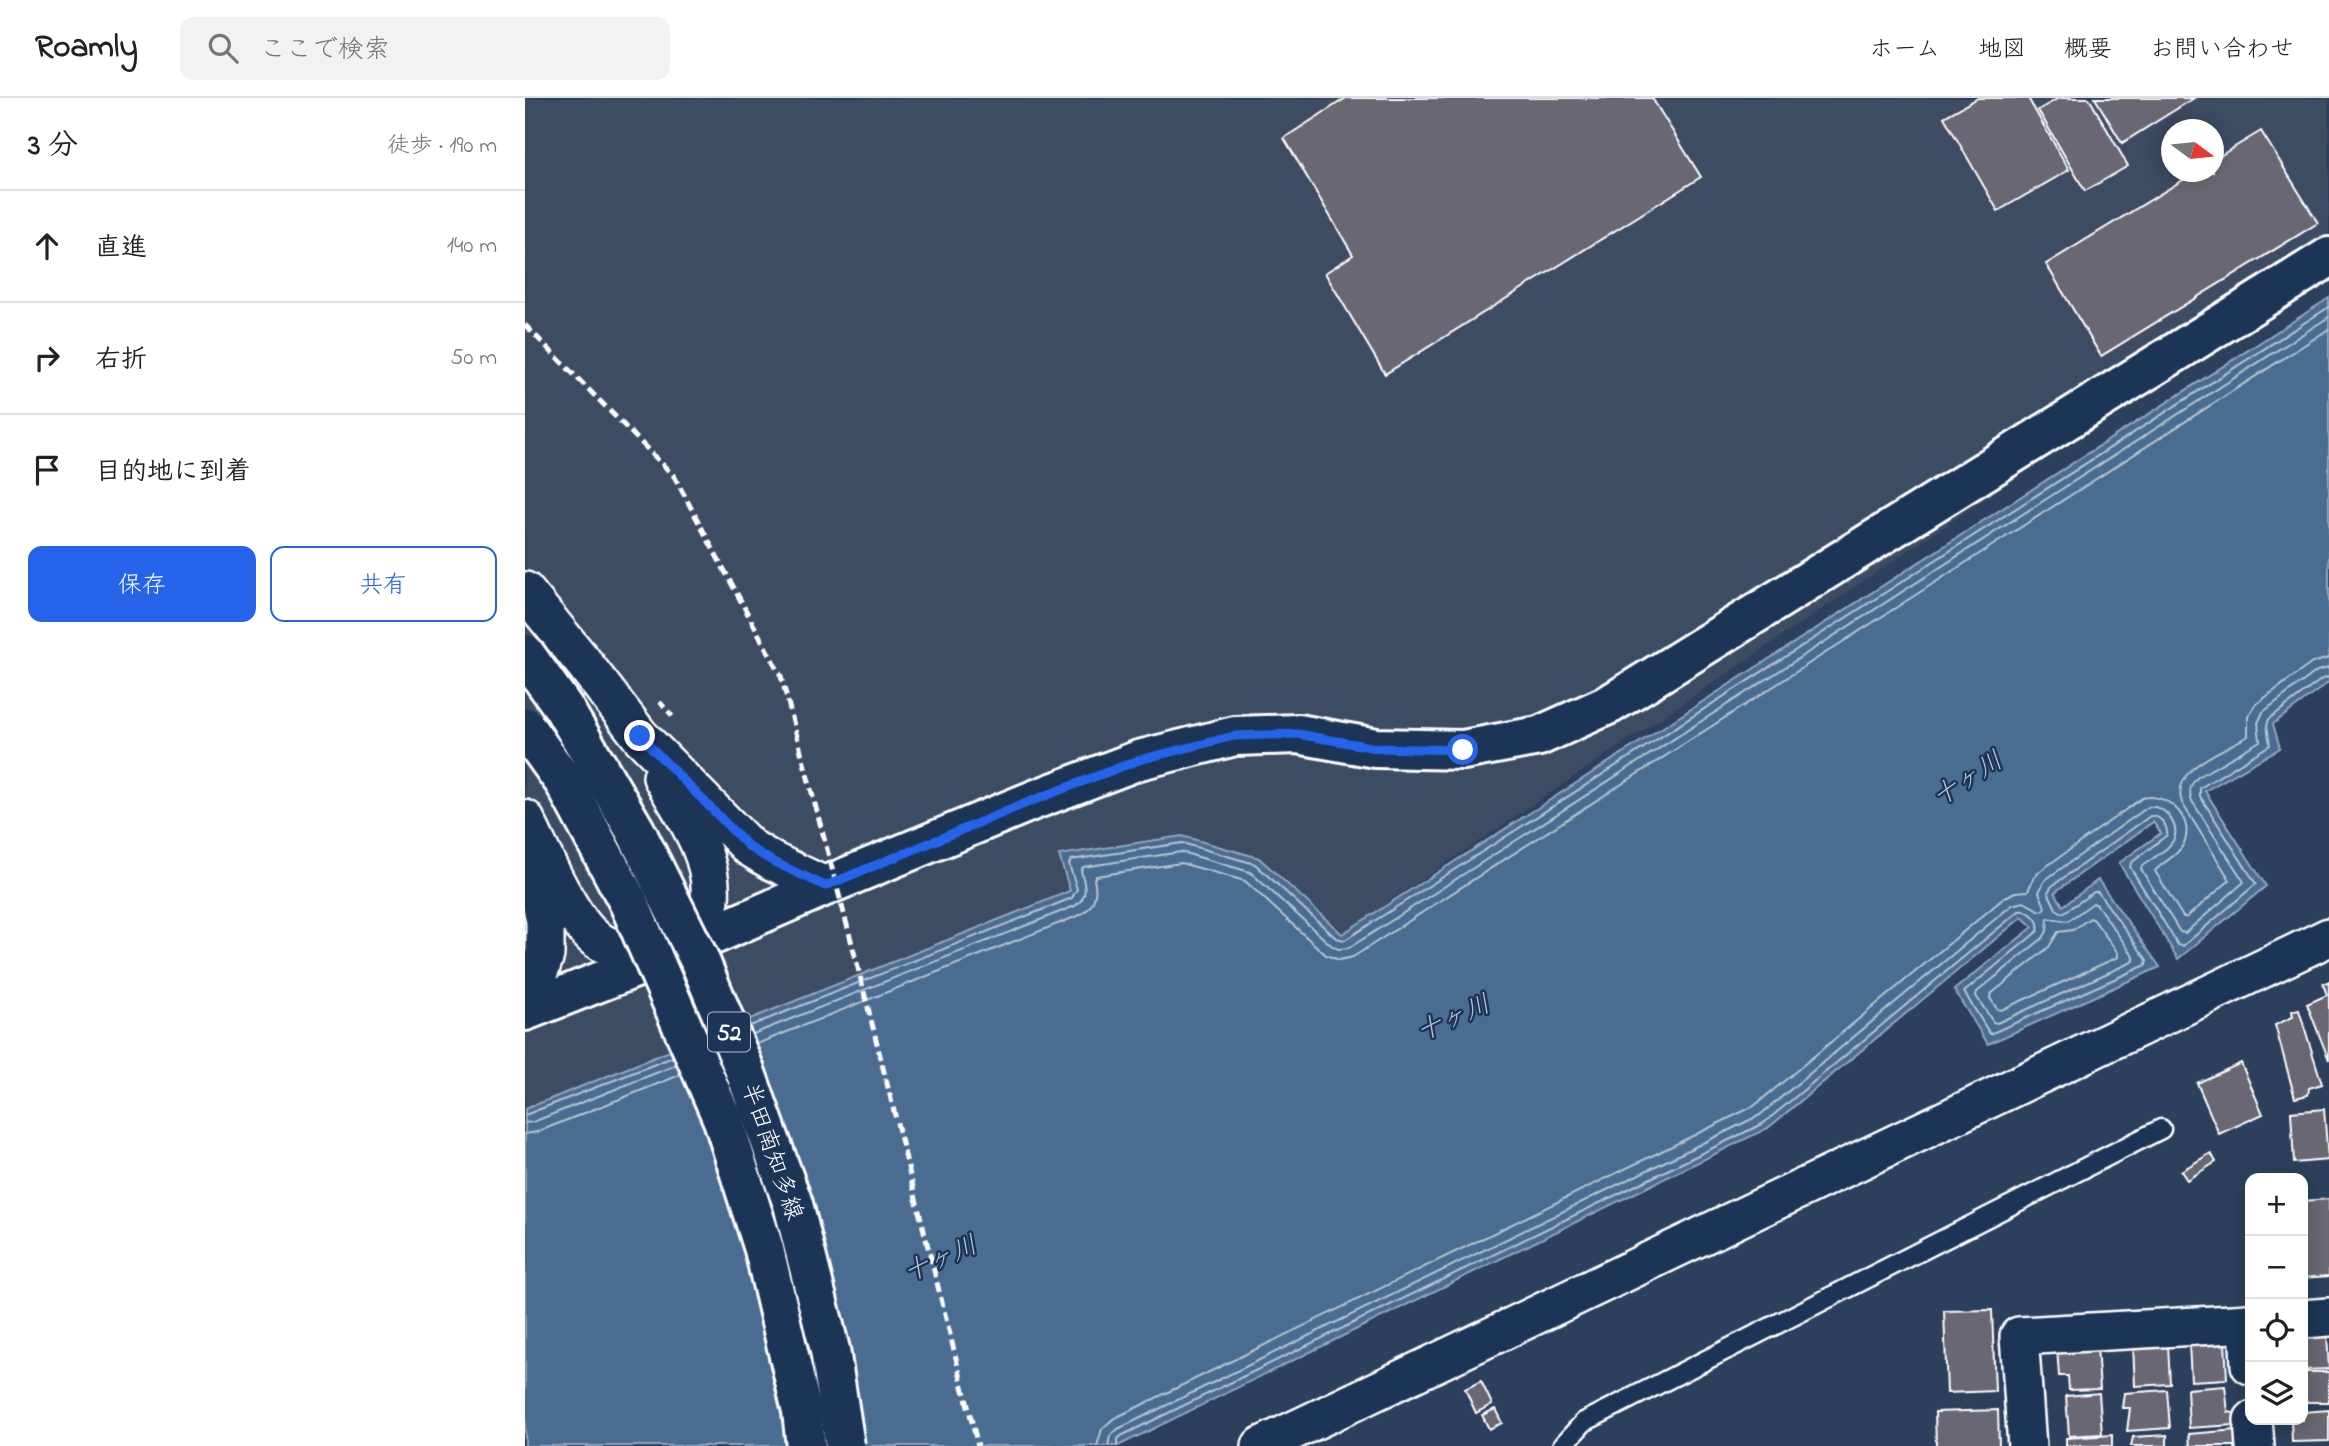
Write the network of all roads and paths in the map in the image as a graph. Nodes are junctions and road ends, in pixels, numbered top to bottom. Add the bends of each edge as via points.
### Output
1 (2329, 257) edge
2 (525, 591) edge
3 (525, 654) edge
4 (525, 727) edge
5 (640, 736) junction
6 (525, 819) edge
7 (825, 886) junction
8 (2329, 937) edge
9 (674, 952) junction
10 (526, 1011) edge
11 (2161, 1129) dead end
12 (2329, 1317) edge
13 (2308, 1319) edge
14 (2245, 1323) edge
15 (2253, 1425) edge
16 (806, 1446) edge
17 (845, 1446) edge
18 (1261, 1446) edge
19 (1562, 1446) edge
20 (2027, 1446) edge
21 (2255, 1446) edge

1 - 7 street via 1611,704 1539,736 1463,750 1376,748 1298,734 1234,736 1139,760
2 - 5 street
3 - 17 street, 半田南知多線 / 52, bridge via 563,707 635,830 699,960 744,1069 793,1204 830,1350
4 - 16 street, 半田南知多線 / 52, bridge via 565,783 629,902 723,1120 764,1249
5 - 7 street via 749,847
5 - 9 street via 702,849 710,874 711,901 703,923
6 - 9 street via 575,916 596,939 626,953
6 - 10 street via 545,921 545,955
7 - 9 street
8 - 18 street
9 - 10 street
11 - 19 lane via 1584,1422
12 - 13 street
14 - 20 street via 2019,1336
15 - 21 street

